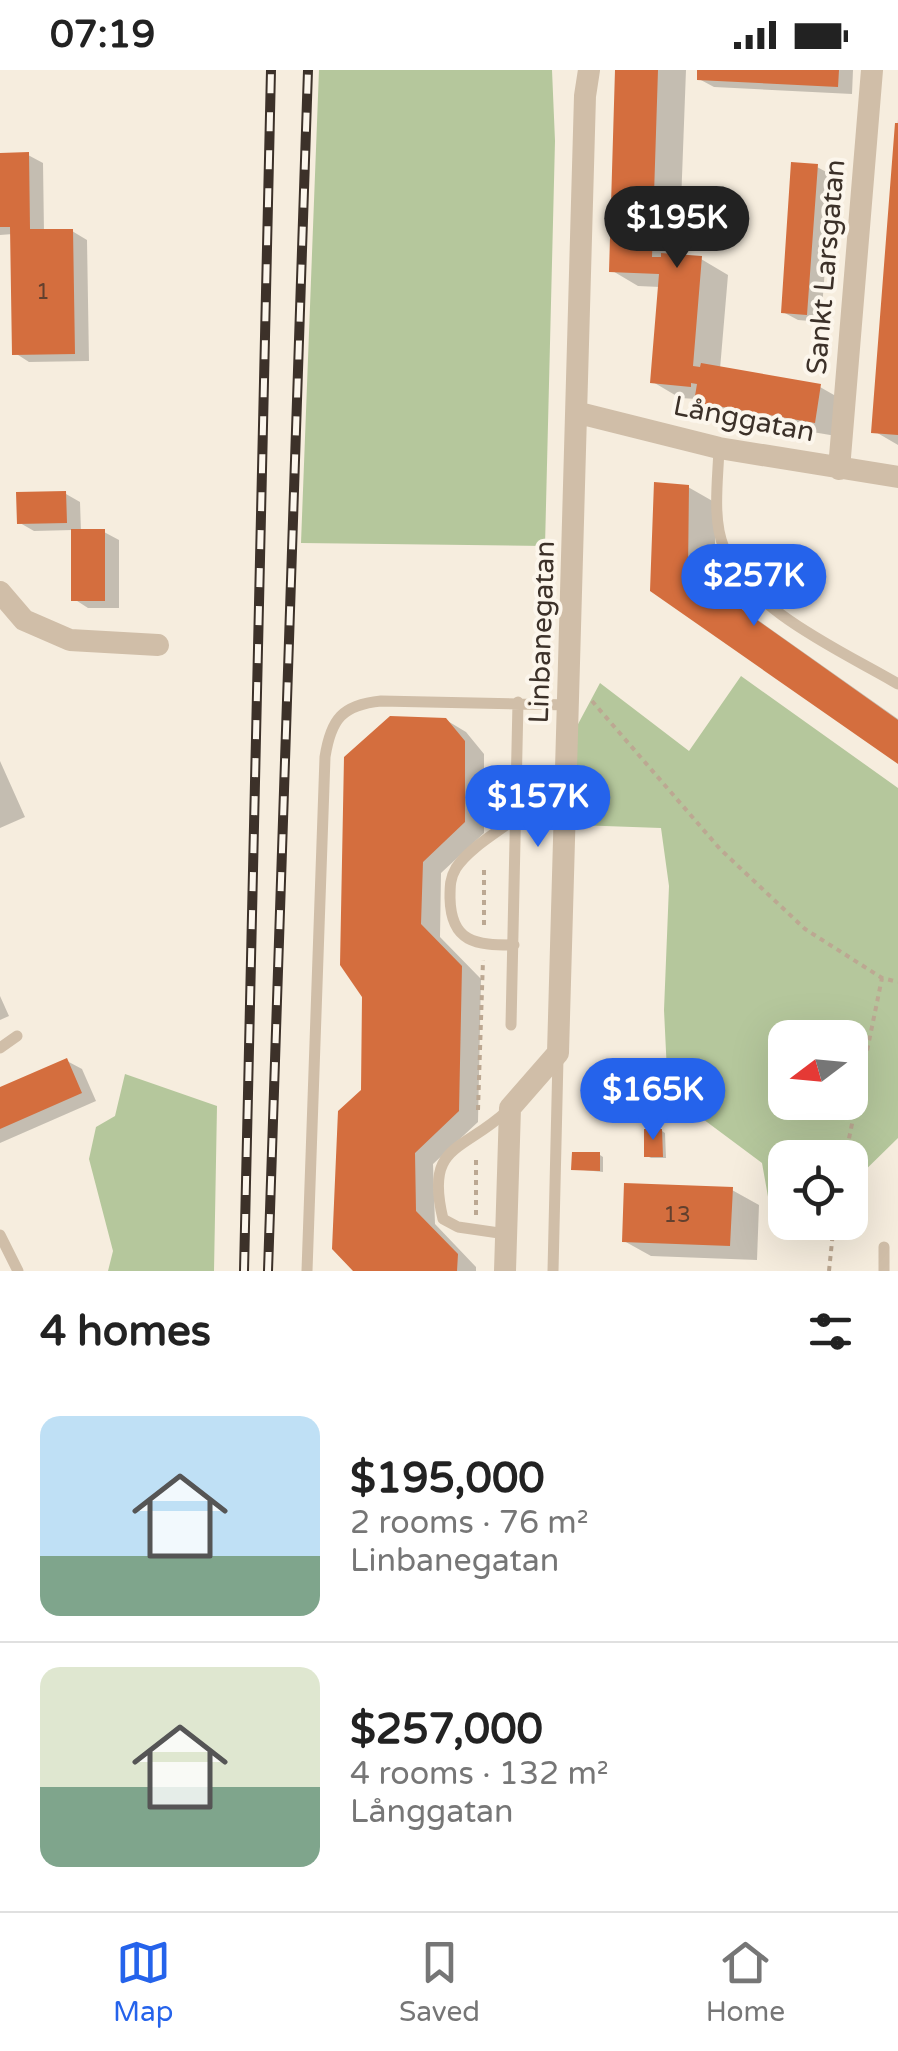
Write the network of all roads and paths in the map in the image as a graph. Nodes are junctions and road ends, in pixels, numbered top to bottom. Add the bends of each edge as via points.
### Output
1 (578, 70) edge
2 (590, 70) edge
3 (872, 70) edge
4 (585, 96) junction
5 (579, 413) junction
6 (719, 448) junction
7 (840, 468) junction
8 (898, 477) edge
9 (0, 592) edge
10 (158, 645) dead end
11 (571, 670) junction
12 (898, 684) edge
13 (518, 702) junction
14 (570, 705) junction
15 (517, 817) junction
16 (484, 843) junction
17 (514, 944) junction
18 (484, 945) junction
19 (882, 978) junction
20 (898, 982) edge
21 (511, 1025) dead end
22 (18, 1036) dead end
23 (0, 1048) edge
24 (558, 1054) junction
25 (510, 1108) junction
26 (476, 1134) junction
27 (850, 1140) edge
28 (475, 1230) junction
29 (506, 1234) junction
30 (0, 1235) edge
31 (832, 1240) edge
32 (884, 1247) dead end
33 (18, 1271) edge
34 (307, 1271) edge
35 (505, 1271) edge
36 (553, 1271) edge
37 (829, 1271) edge
38 (884, 1271) edge

1 - 4 street, Linbanegatan
2 - 4 street, Linbanegatan
3 - 7 street, Sankt Larsgatan
4 - 5 street, Linbanegatan
5 - 6 street, Långgatan
5 - 11 street, Linbanegatan
6 - 7 street, Långgatan
6 - 12 lane via 718,517 724,548 740,577 772,608
7 - 8 street, Långgatan
9 - 10 street via 24,620 70,640
11 - 14 street, Linbanegatan
11 - 19 path via 601,715 720,849 805,929
13 - 14 lane
13 - 15 lane
13 - 34 lane via 357,703 329,732
14 - 24 street, Linbanegatan
15 - 16 lane
15 - 17 lane
16 - 18 path
16 - 18 lane via 458,864 450,881 454,926
17 - 18 lane
17 - 21 lane
18 - 26 path
19 - 20 path
19 - 27 path
22 - 23 lane
24 - 25 street
24 - 36 lane
25 - 26 lane
25 - 29 street
26 - 28 path
26 - 28 lane via 447,1154 437,1192 444,1220
28 - 29 lane
29 - 35 street
30 - 33 lane
31 - 37 path
32 - 38 lane

